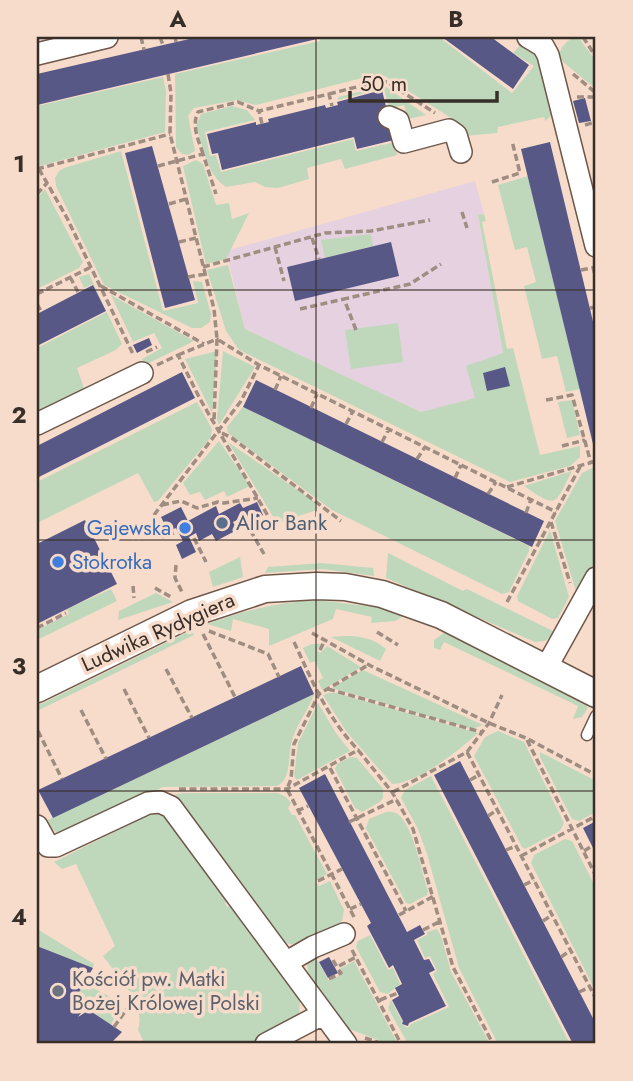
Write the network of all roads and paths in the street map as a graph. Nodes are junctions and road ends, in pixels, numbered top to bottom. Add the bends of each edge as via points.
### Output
1 (107, 37) edge
2 (141, 37) edge
3 (160, 37) edge
4 (528, 37) edge
5 (583, 37) edge
6 (163, 45) dead end
7 (144, 50) dead end
8 (37, 54) edge
9 (596, 57) edge
10 (168, 74) dead end
11 (329, 93) junction
12 (332, 106) dead end
13 (259, 111) junction
14 (439, 116) dead end
15 (389, 117) dead end
16 (262, 124) dead end
17 (170, 134) junction
18 (512, 141) dead end
19 (461, 152) dead end
20 (203, 154) junction
21 (177, 162) junction
22 (158, 166) dead end
23 (38, 169) edge
24 (526, 170) dead end
25 (520, 173) junction
26 (492, 182) dead end
27 (47, 183) junction
28 (37, 194) edge
29 (216, 194) dead end
30 (186, 199) junction
31 (169, 204) dead end
32 (462, 212) dead end
33 (430, 220) dead end
34 (467, 228) dead end
35 (312, 237) junction
36 (196, 239) junction
37 (179, 242) dead end
38 (596, 246) edge
39 (275, 247) junction
40 (319, 259) dead end
41 (441, 264) dead end
42 (91, 267) junction
43 (203, 267) junction
44 (593, 267) dead end
45 (581, 270) dead end
46 (205, 274) junction
47 (70, 277) junction
48 (188, 277) dead end
49 (284, 281) dead end
50 (99, 285) junction
51 (78, 292) dead end
52 (37, 294) edge
53 (344, 299) junction
54 (37, 304) edge
55 (596, 307) edge
56 (590, 308) dead end
57 (300, 309) dead end
58 (41, 311) dead end
59 (356, 330) dead end
60 (217, 339) junction
61 (204, 344) junction
62 (178, 355) junction
63 (259, 365) junction
64 (142, 373) junction
65 (281, 376) junction
66 (275, 390) dead end
67 (317, 394) junction
68 (581, 394) dead end
69 (572, 395) junction
70 (546, 400) dead end
71 (311, 408) dead end
72 (352, 411) junction
73 (214, 423) junction
74 (37, 424) edge
75 (345, 425) dead end
76 (389, 429) junction
77 (220, 432) junction
78 (585, 440) junction
79 (382, 442) dead end
80 (562, 446) dead end
81 (425, 447) junction
82 (417, 459) dead end
83 (596, 461) edge
84 (590, 463) junction
85 (461, 465) junction
86 (582, 465) junction
87 (455, 478) dead end
88 (496, 482) junction
89 (506, 487) junction
90 (488, 494) dead end
91 (258, 498) junction
92 (531, 499) junction
93 (160, 506) junction
94 (556, 512) junction
95 (526, 513) dead end
96 (154, 515) dead end
97 (245, 521) dead end
98 (341, 521) dead end
99 (551, 522) junction
100 (101, 523) dead end
101 (89, 528) dead end
102 (275, 528) dead end
103 (174, 533) dead end
104 (162, 537) dead end
105 (194, 538) dead end
106 (264, 554) dead end
107 (206, 562) dead end
108 (122, 565) dead end
109 (110, 571) dead end
110 (596, 578) edge
111 (570, 585) dead end
112 (133, 586) dead end
113 (134, 598) dead end
114 (508, 602) dead end
115 (66, 613) dead end
116 (37, 628) edge
117 (200, 628) dead end
118 (377, 632) dead end
119 (312, 633) dead end
120 (325, 640) junction
121 (294, 642) dead end
122 (398, 645) dead end
123 (320, 650) dead end
124 (368, 665) junction
125 (546, 668) junction
126 (166, 669) dead end
127 (279, 677) dead end
128 (124, 689) dead end
129 (328, 689) junction
130 (37, 690) edge
131 (319, 694) junction
132 (596, 694) edge
133 (502, 695) dead end
134 (80, 710) dead end
135 (596, 716) edge
136 (192, 718) dead end
137 (489, 723) junction
138 (38, 731) edge
139 (481, 732) junction
140 (587, 736) dead end
141 (149, 738) dead end
142 (526, 738) junction
143 (358, 750) junction
144 (467, 752) junction
145 (106, 759) dead end
146 (330, 768) junction
147 (479, 775) junction
148 (596, 775) edge
149 (62, 779) dead end
150 (470, 780) dead end
151 (288, 789) junction
152 (392, 792) junction
153 (397, 799) junction
154 (160, 802) junction
155 (308, 806) dead end
156 (497, 810) junction
157 (297, 811) junction
158 (488, 816) dead end
159 (596, 816) edge
160 (357, 818) junction
161 (349, 822) dead end
162 (37, 826) edge
163 (572, 830) junction
164 (516, 846) junction
165 (593, 846) dead end
166 (506, 850) dead end
167 (584, 851) junction
168 (521, 856) junction
169 (342, 869) dead end
170 (332, 875) junction
171 (596, 876) edge
172 (534, 880) junction
173 (318, 881) dead end
174 (524, 885) dead end
175 (434, 897) junction
176 (361, 904) dead end
177 (350, 909) junction
178 (405, 911) junction
179 (399, 915) dead end
180 (552, 915) junction
181 (441, 921) junction
182 (543, 921) dead end
183 (423, 929) dead end
184 (344, 934) junction
185 (571, 950) junction
186 (561, 957) dead end
187 (287, 962) junction
188 (337, 967) dead end
189 (329, 979) dead end
190 (590, 987) junction
191 (398, 992) dead end
192 (579, 992) dead end
193 (596, 999) edge
194 (380, 1001) junction
195 (129, 1006) dead end
196 (323, 1014) junction
197 (114, 1027) dead end
198 (266, 1044) edge
199 (346, 1044) edge
200 (401, 1044) edge
201 (493, 1044) edge

1 - 8 street
2 - 7 path
3 - 6 path
4 - 38 street via 548,55
5 - 9 path
10 - 17 path
11 - 12 path
11 - 13 path
11 - 14 path via 387,82
13 - 16 path
13 - 20 path via 237,102 198,112 195,128
15 - 19 street via 398,121 404,142 449,130 456,135
17 - 21 path
17 - 23 path
18 - 25 path
20 - 21 path
20 - 29 path
21 - 22 path
21 - 30 path
23 - 27 path
24 - 25 path
25 - 26 path
27 - 28 path
27 - 42 path
30 - 31 path
30 - 36 path
32 - 34 path
33 - 35 path
35 - 39 path
35 - 40 path
36 - 37 path
36 - 43 path
39 - 43 path
39 - 49 path
41 - 53 path via 410,285
42 - 47 path
42 - 50 path
43 - 46 path
44 - 45 path
46 - 48 path
46 - 60 path
47 - 51 path
47 - 52 path
50 - 61 path
50 - 64 path
53 - 57 path
53 - 59 path
54 - 58 path
55 - 56 path
60 - 61 path
60 - 63 path
60 - 73 path
61 - 62 path
62 - 64 path
62 - 73 path
63 - 65 path
63 - 77 path
64 - 74 street
65 - 66 path
65 - 67 path
67 - 71 path
67 - 72 path
68 - 69 path
69 - 70 path
69 - 78 path
72 - 75 path
72 - 76 path
73 - 77 path
76 - 79 path
76 - 81 path
77 - 91 path
77 - 93 path
77 - 98 path
78 - 80 path
78 - 84 path
81 - 82 path
81 - 85 path
83 - 84 path
84 - 86 path
85 - 87 path
85 - 88 path
86 - 89 path
86 - 94 path
88 - 89 path
88 - 90 path
89 - 92 path
91 - 93 path via 197,508 181,501
91 - 102 path
92 - 94 path
92 - 95 path
93 - 96 path
94 - 99 path
97 - 106 path
99 - 111 path
99 - 114 path
100 - 101 path
103 - 104 path
105 - 107 path
108 - 109 path
110 - 125 street
112 - 113 path
115 - 116 path
117 - 127 path via 268,654
118 - 122 path
119 - 120 path
120 - 123 path
120 - 124 path
121 - 131 path
124 - 129 path
124 - 137 path
125 - 130 street, Ludwika Rydygiera via 441,615 382,594 298,586 251,592 192,612
125 - 132 street, Ludwika Rydygiera
126 - 136 path
128 - 141 path
129 - 131 path
129 - 139 path
131 - 143 path via 338,729
131 - 151 path via 294,744
133 - 137 path
134 - 145 path
135 - 140 lane
137 - 139 path
137 - 142 path
138 - 149 path
139 - 144 path
142 - 148 path
142 - 163 path
143 - 146 path
143 - 152 path
144 - 147 path
144 - 152 path
146 - 151 path
146 - 160 path
147 - 150 path
147 - 156 path
151 - 154 path via 176,789
151 - 157 path
152 - 153 path
153 - 160 path
153 - 175 path via 413,830
154 - 162 street via 148,803 56,846 48,846
154 - 187 street via 171,807
155 - 157 path
156 - 158 path
156 - 164 path
157 - 170 path
159 - 163 path
160 - 161 path
160 - 178 path
163 - 167 path
163 - 168 path
164 - 166 path
164 - 168 path
165 - 167 path
167 - 171 path
168 - 172 path
169 - 170 path
170 - 173 path
170 - 177 path
172 - 174 path
172 - 180 path
175 - 178 path
175 - 181 path
176 - 177 path
177 - 184 path via 361,931
178 - 179 path
180 - 182 path
180 - 185 path
181 - 183 path
181 - 201 path via 460,984
184 - 187 street
184 - 194 path
185 - 186 path
185 - 190 path
187 - 196 street
188 - 189 path via 341,973
190 - 192 path
190 - 193 path
191 - 194 path
194 - 200 path
195 - 197 path
196 - 198 street
196 - 199 street

